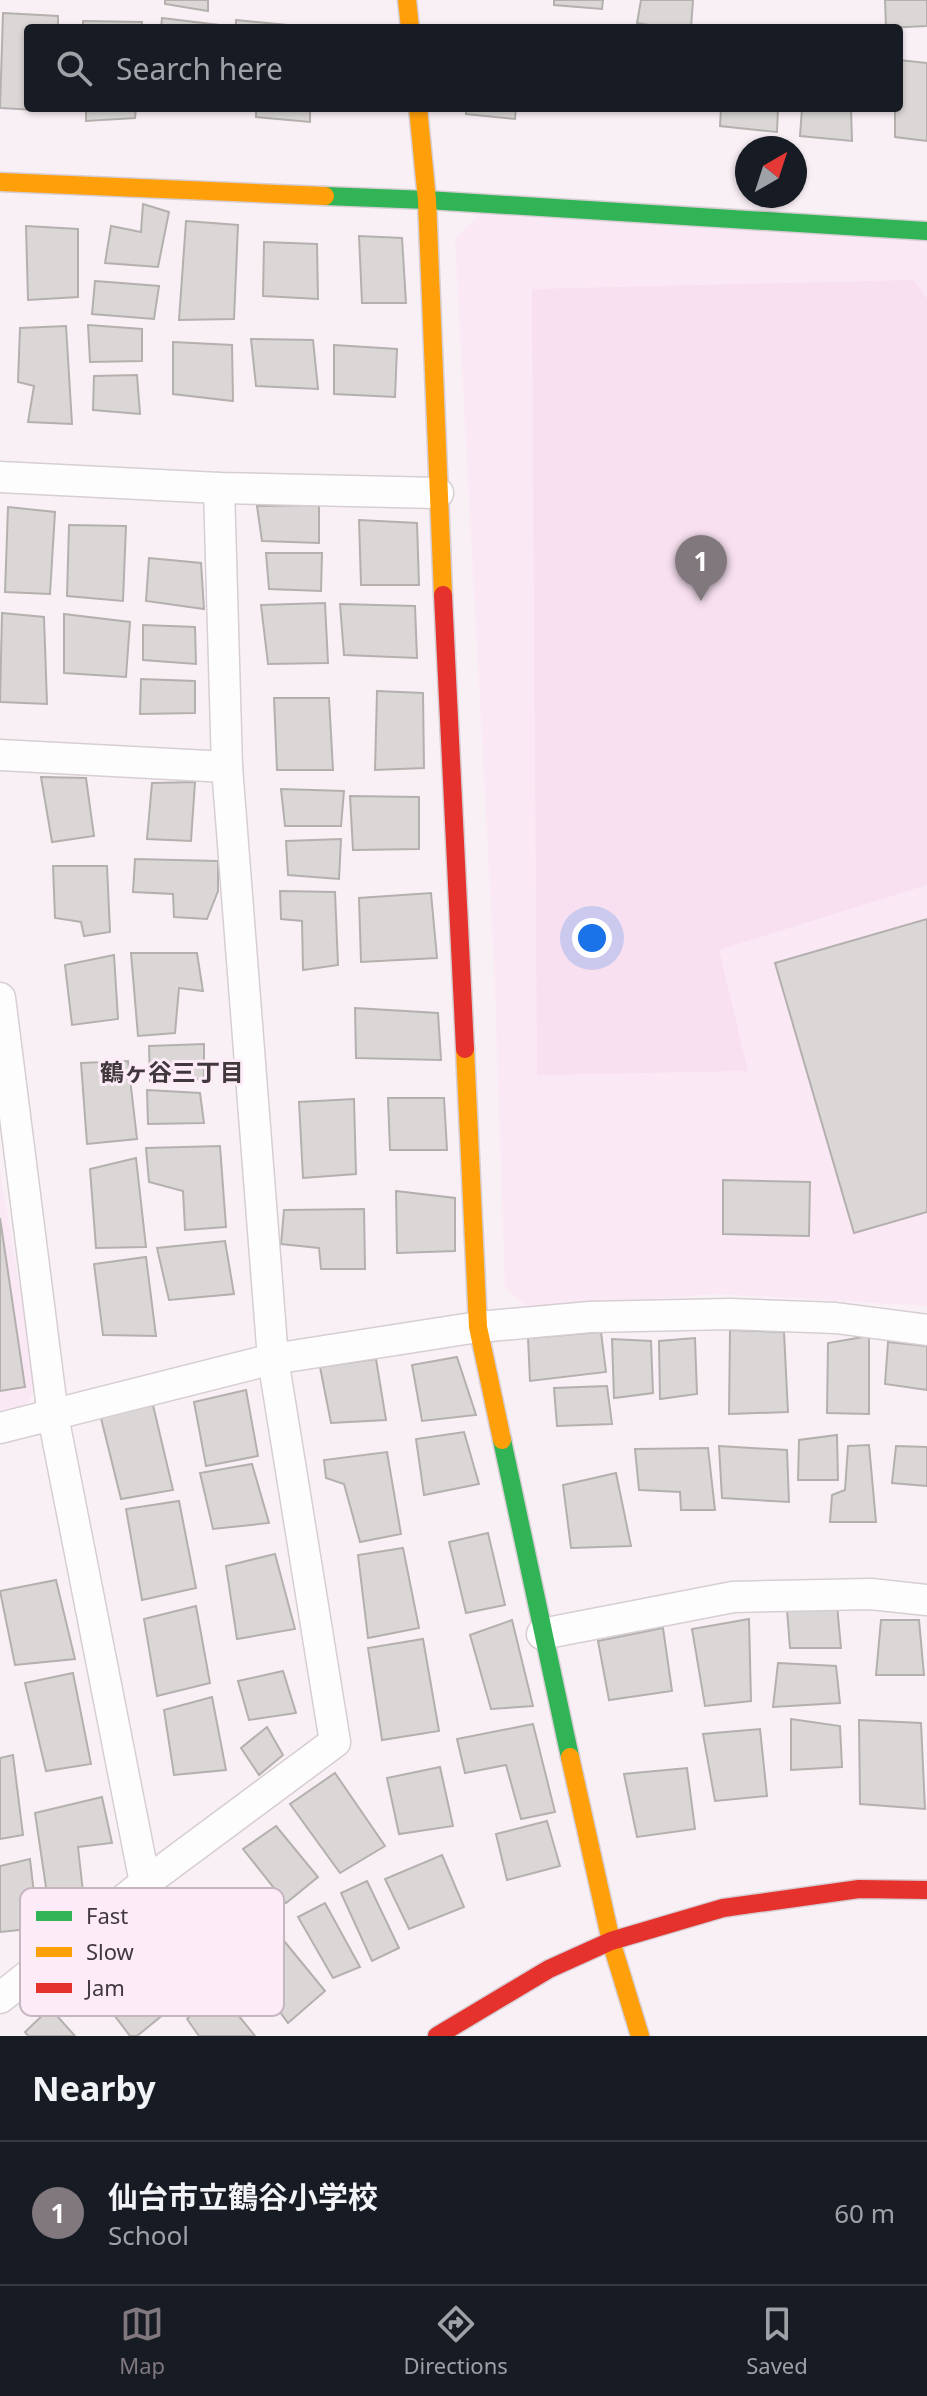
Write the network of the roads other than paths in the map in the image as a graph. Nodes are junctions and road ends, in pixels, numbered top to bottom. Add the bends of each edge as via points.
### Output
1 (407, 0) edge
2 (410, 24) edge
3 (418, 112) edge
4 (0, 182) edge
5 (427, 200) junction
6 (927, 231) edge
7 (0, 477) edge
8 (219, 488) junction
9 (438, 493) junction
10 (0, 755) edge
11 (227, 767) junction
12 (0, 998) edge
13 (5, 1087) edge
14 (478, 1327) junction
15 (927, 1330) edge
16 (273, 1359) junction
17 (53, 1416) junction
18 (0, 1428) edge
19 (927, 1600) edge
20 (542, 1634) junction
21 (145, 1883) junction
22 (139, 1888) edge
23 (927, 1890) edge
24 (611, 1941) junction
25 (20, 1982) edge
26 (0, 1998) edge
27 (437, 2036) edge
28 (640, 2036) edge

1 - 2 street
3 - 5 street
4 - 5 street
5 - 6 street
5 - 9 street
7 - 8 street
8 - 9 street
8 - 11 street
9 - 14 street
10 - 11 street
11 - 16 street
12 - 13 street
13 - 17 street
14 - 15 street via 590,1317 730,1314 836,1318
14 - 16 street
14 - 20 street
16 - 17 street
16 - 21 street via 335,1742
17 - 18 street
17 - 21 street
19 - 20 street via 871,1594 733,1597
20 - 24 street
21 - 22 street
23 - 24 street via 859,1889 723,1908
24 - 27 street via 549,1969
24 - 28 street
25 - 26 street

